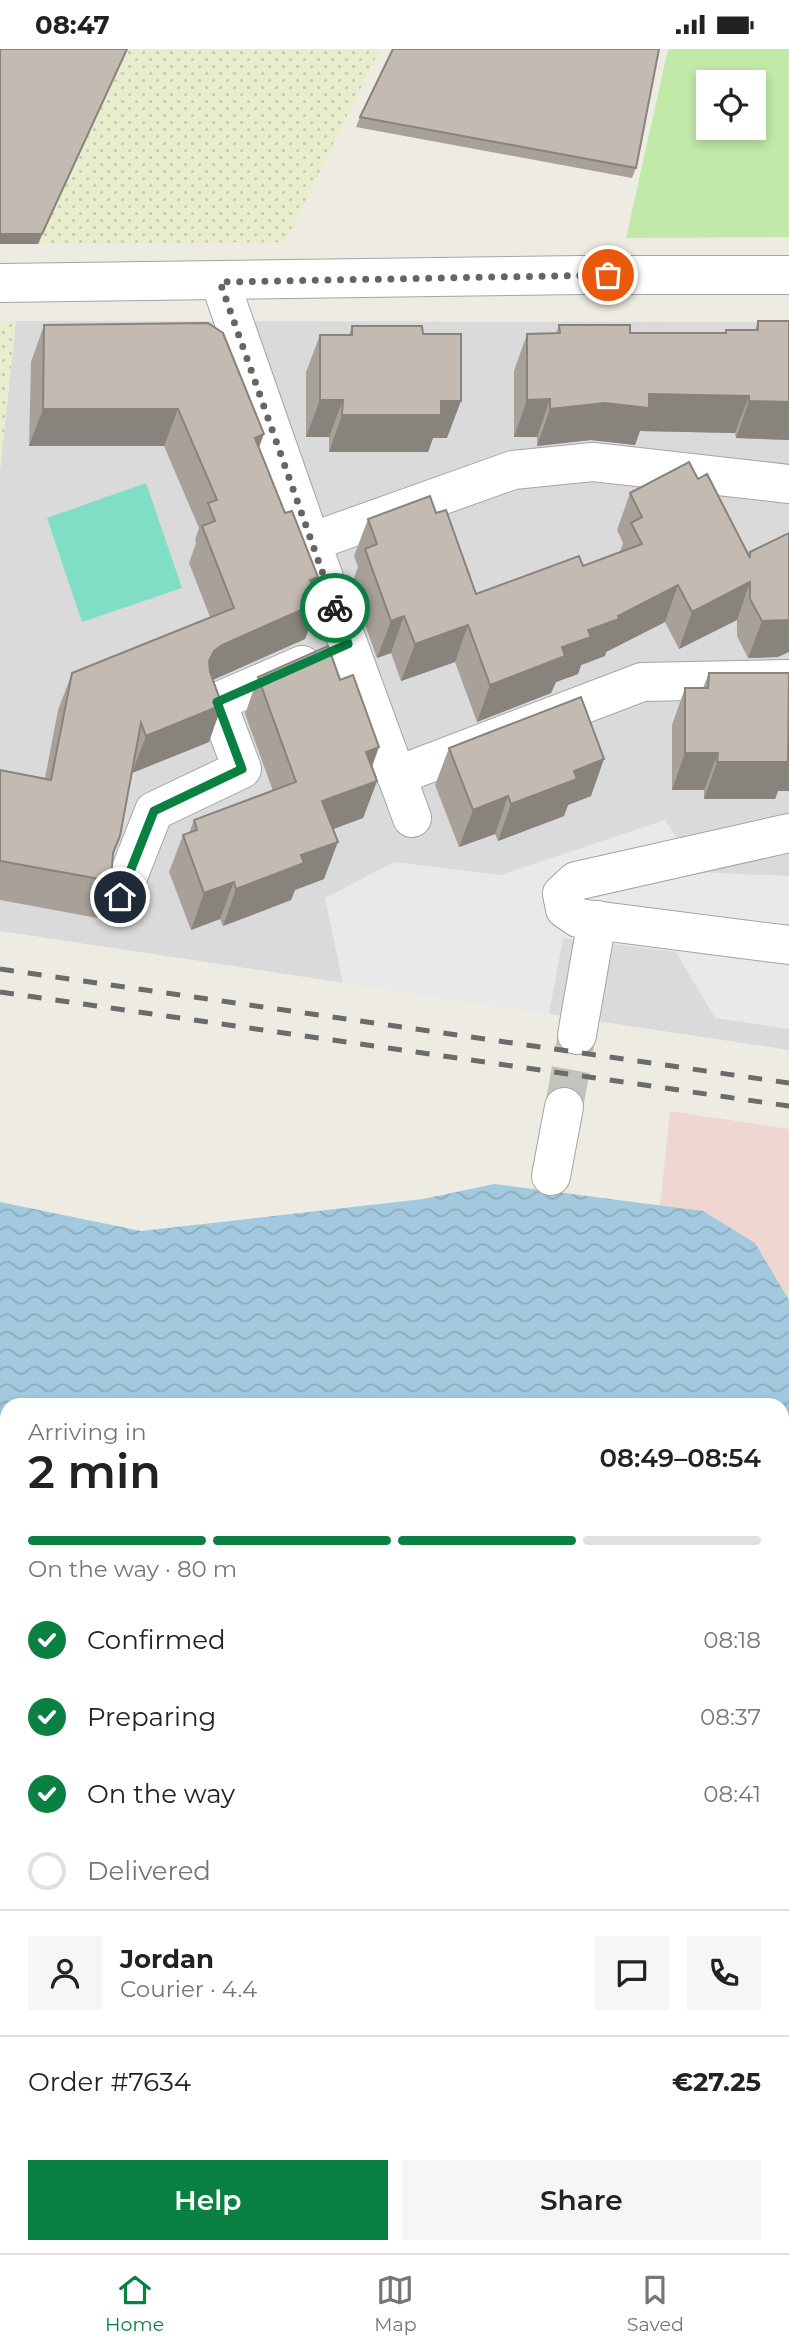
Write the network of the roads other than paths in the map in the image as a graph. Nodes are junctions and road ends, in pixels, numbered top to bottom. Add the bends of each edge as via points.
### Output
1 (789, 275) edge
2 (220, 282) junction
3 (0, 283) edge
4 (789, 484) edge
5 (311, 542) junction
6 (348, 644) junction
7 (789, 680) edge
8 (397, 776) junction
9 (412, 818) dead end
10 (789, 833) edge
11 (120, 897) dead end
12 (597, 921) junction
13 (789, 945) edge
14 (576, 1035) tunnel mouth
15 (564, 1107) tunnel mouth
16 (551, 1176) dead end

1 - 2 street
2 - 3 street
2 - 5 street
4 - 5 street via 593,462 513,470
5 - 6 street
6 - 8 street
6 - 11 street via 217,702 242,769 154,811
7 - 8 street via 642,682
8 - 9 street
10 - 12 street via 576,881 562,894 565,909 578,918
12 - 13 street
12 - 14 street
15 - 16 street

